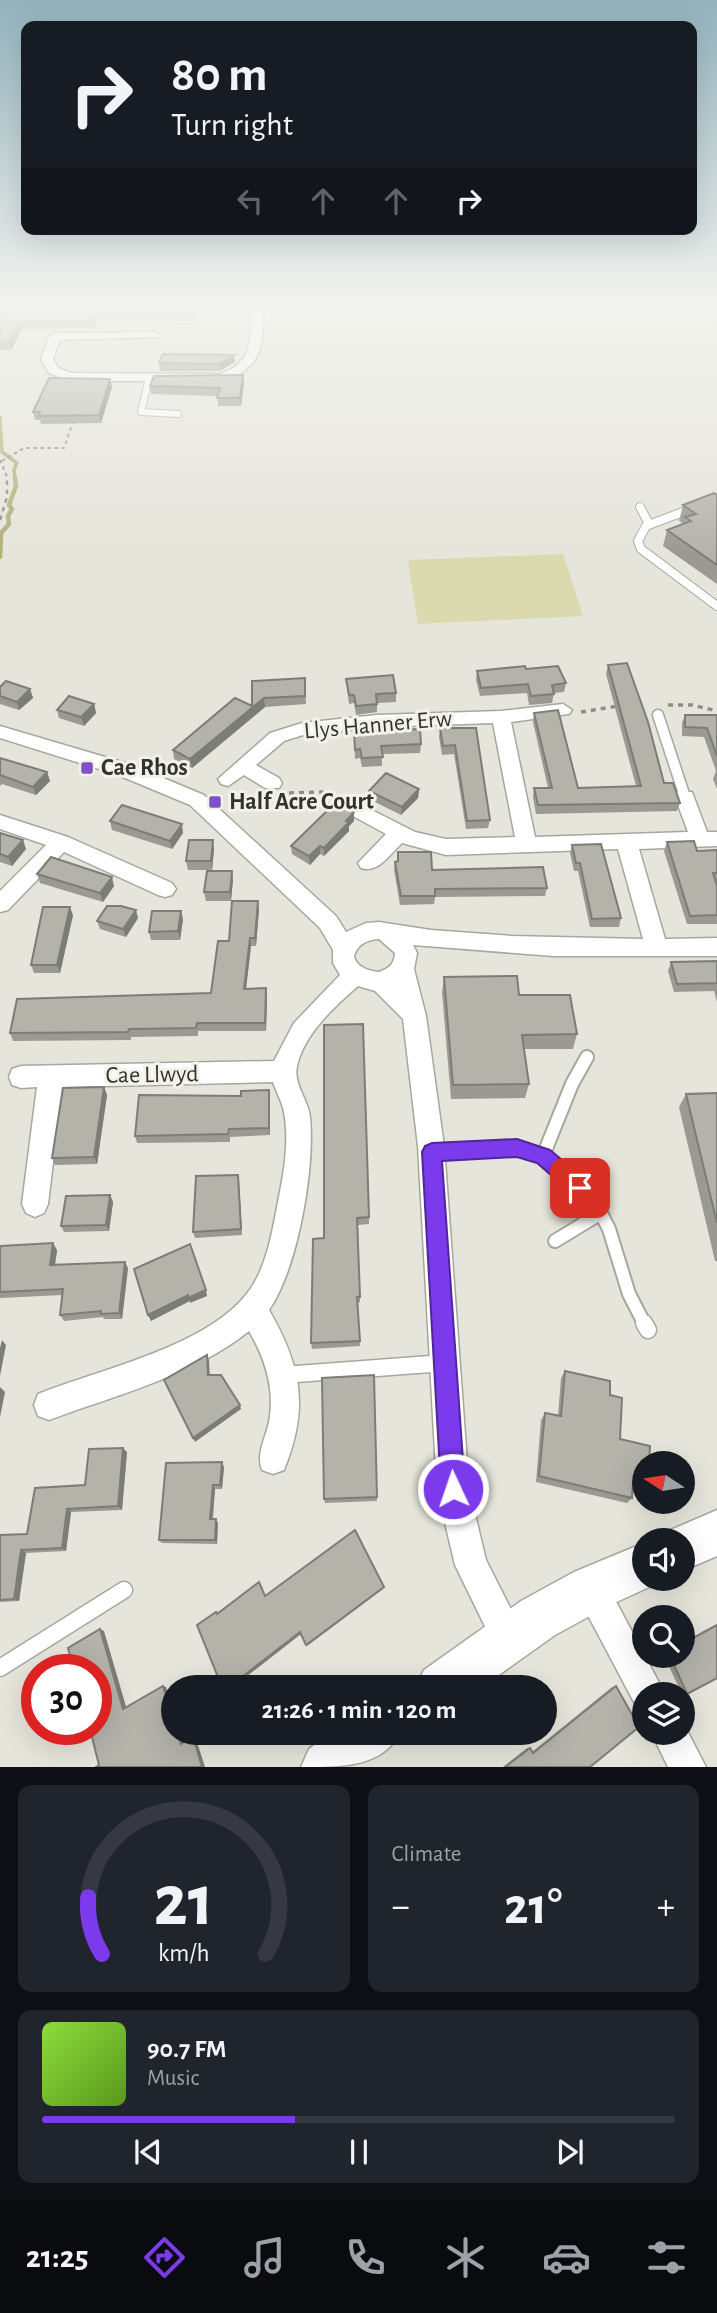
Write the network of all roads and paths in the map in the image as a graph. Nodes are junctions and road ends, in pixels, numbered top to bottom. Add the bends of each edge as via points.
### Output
1 (83, 388) edge
2 (147, 388) edge
3 (178, 414) dead end
4 (1, 460) edge
5 (717, 499) edge
6 (640, 507) dead end
7 (0, 520) edge
8 (649, 524) junction
9 (717, 606) edge
10 (624, 705) edge
11 (665, 705) dead end
12 (563, 710) joint
13 (717, 711) edge
14 (658, 715) dead end
15 (501, 717) junction
16 (0, 732) edge
17 (272, 783) joint
18 (685, 797) joint
19 (360, 811) joint
20 (0, 822) edge
21 (400, 833) junction
22 (708, 839) edge
23 (626, 841) junction
24 (61, 842) junction
25 (526, 843) junction
26 (368, 863) dead end
27 (165, 889) dead end
28 (0, 904) edge
29 (328, 922) junction
30 (380, 932) junction
31 (460, 943) junction
32 (717, 947) edge
33 (657, 948) junction
34 (345, 950) junction
35 (405, 961) junction
36 (354, 976) junction
37 (382, 982) junction
38 (414, 1016) junction
39 (587, 1057) dead end
40 (283, 1071) junction
41 (51, 1076) junction
42 (22, 1077) dead end
43 (432, 1152) junction
44 (543, 1156) junction
45 (35, 1204) dead end
46 (601, 1213) junction
47 (555, 1241) dead end
48 (253, 1310) junction
49 (648, 1330) dead end
50 (447, 1363) junction
51 (283, 1375) junction
52 (49, 1405) dead end
53 (273, 1459) dead end
54 (717, 1533) edge
55 (695, 1542) edge
56 (632, 1571) edge
57 (124, 1590) dead end
58 (591, 1590) junction
59 (509, 1639) junction
60 (0, 1668) edge
61 (458, 1675) edge
62 (641, 1682) edge
63 (358, 1745) edge
64 (676, 1745) edge
65 (327, 1767) edge
66 (688, 1767) edge

1 - 4 path via 64,449 24,448
2 - 3 lane via 141,412
4 - 7 path via 9,483
5 - 8 lane
6 - 8 lane
8 - 9 lane via 638,541 641,549
10 - 12 path
11 - 13 path
12 - 15 street, Llys Hanner Erw
14 - 18 lane
15 - 17 street, Llys Hanner Erw via 302,729 277,737 235,772
15 - 25 street
16 - 29 street via 125,770 197,800
17 - 19 path via 291,794 322,792
18 - 22 street
19 - 21 street
20 - 24 street
21 - 25 street via 446,846
21 - 26 street
22 - 23 street
23 - 25 street
23 - 33 street
24 - 27 street
24 - 28 street
29 - 30 street
29 - 34 street
30 - 31 street
30 - 34 street via 359,934
30 - 35 street via 398,939
31 - 33 street
31 - 35 street
32 - 33 street
34 - 36 street via 345,964
35 - 37 street
35 - 38 street
36 - 37 street
36 - 40 street via 315,1015
37 - 38 street
38 - 43 street
39 - 44 lane
40 - 41 street, Cae Llwyd
40 - 48 street via 297,1111 299,1145 278,1259 270,1284
41 - 42 street, Cae Llwyd
41 - 45 street
43 - 44 lane via 517,1148
43 - 50 street
44 - 46 lane via 593,1198
46 - 47 lane
46 - 49 lane via 629,1294
48 - 51 street via 273,1343
48 - 52 street via 194,1350
50 - 51 lane
50 - 59 street via 453,1489 471,1565
51 - 53 street via 285,1416
54 - 55 main road
56 - 58 main road
57 - 60 lane
58 - 59 main road
58 - 62 street
59 - 61 main road
63 - 65 main road
64 - 66 street

